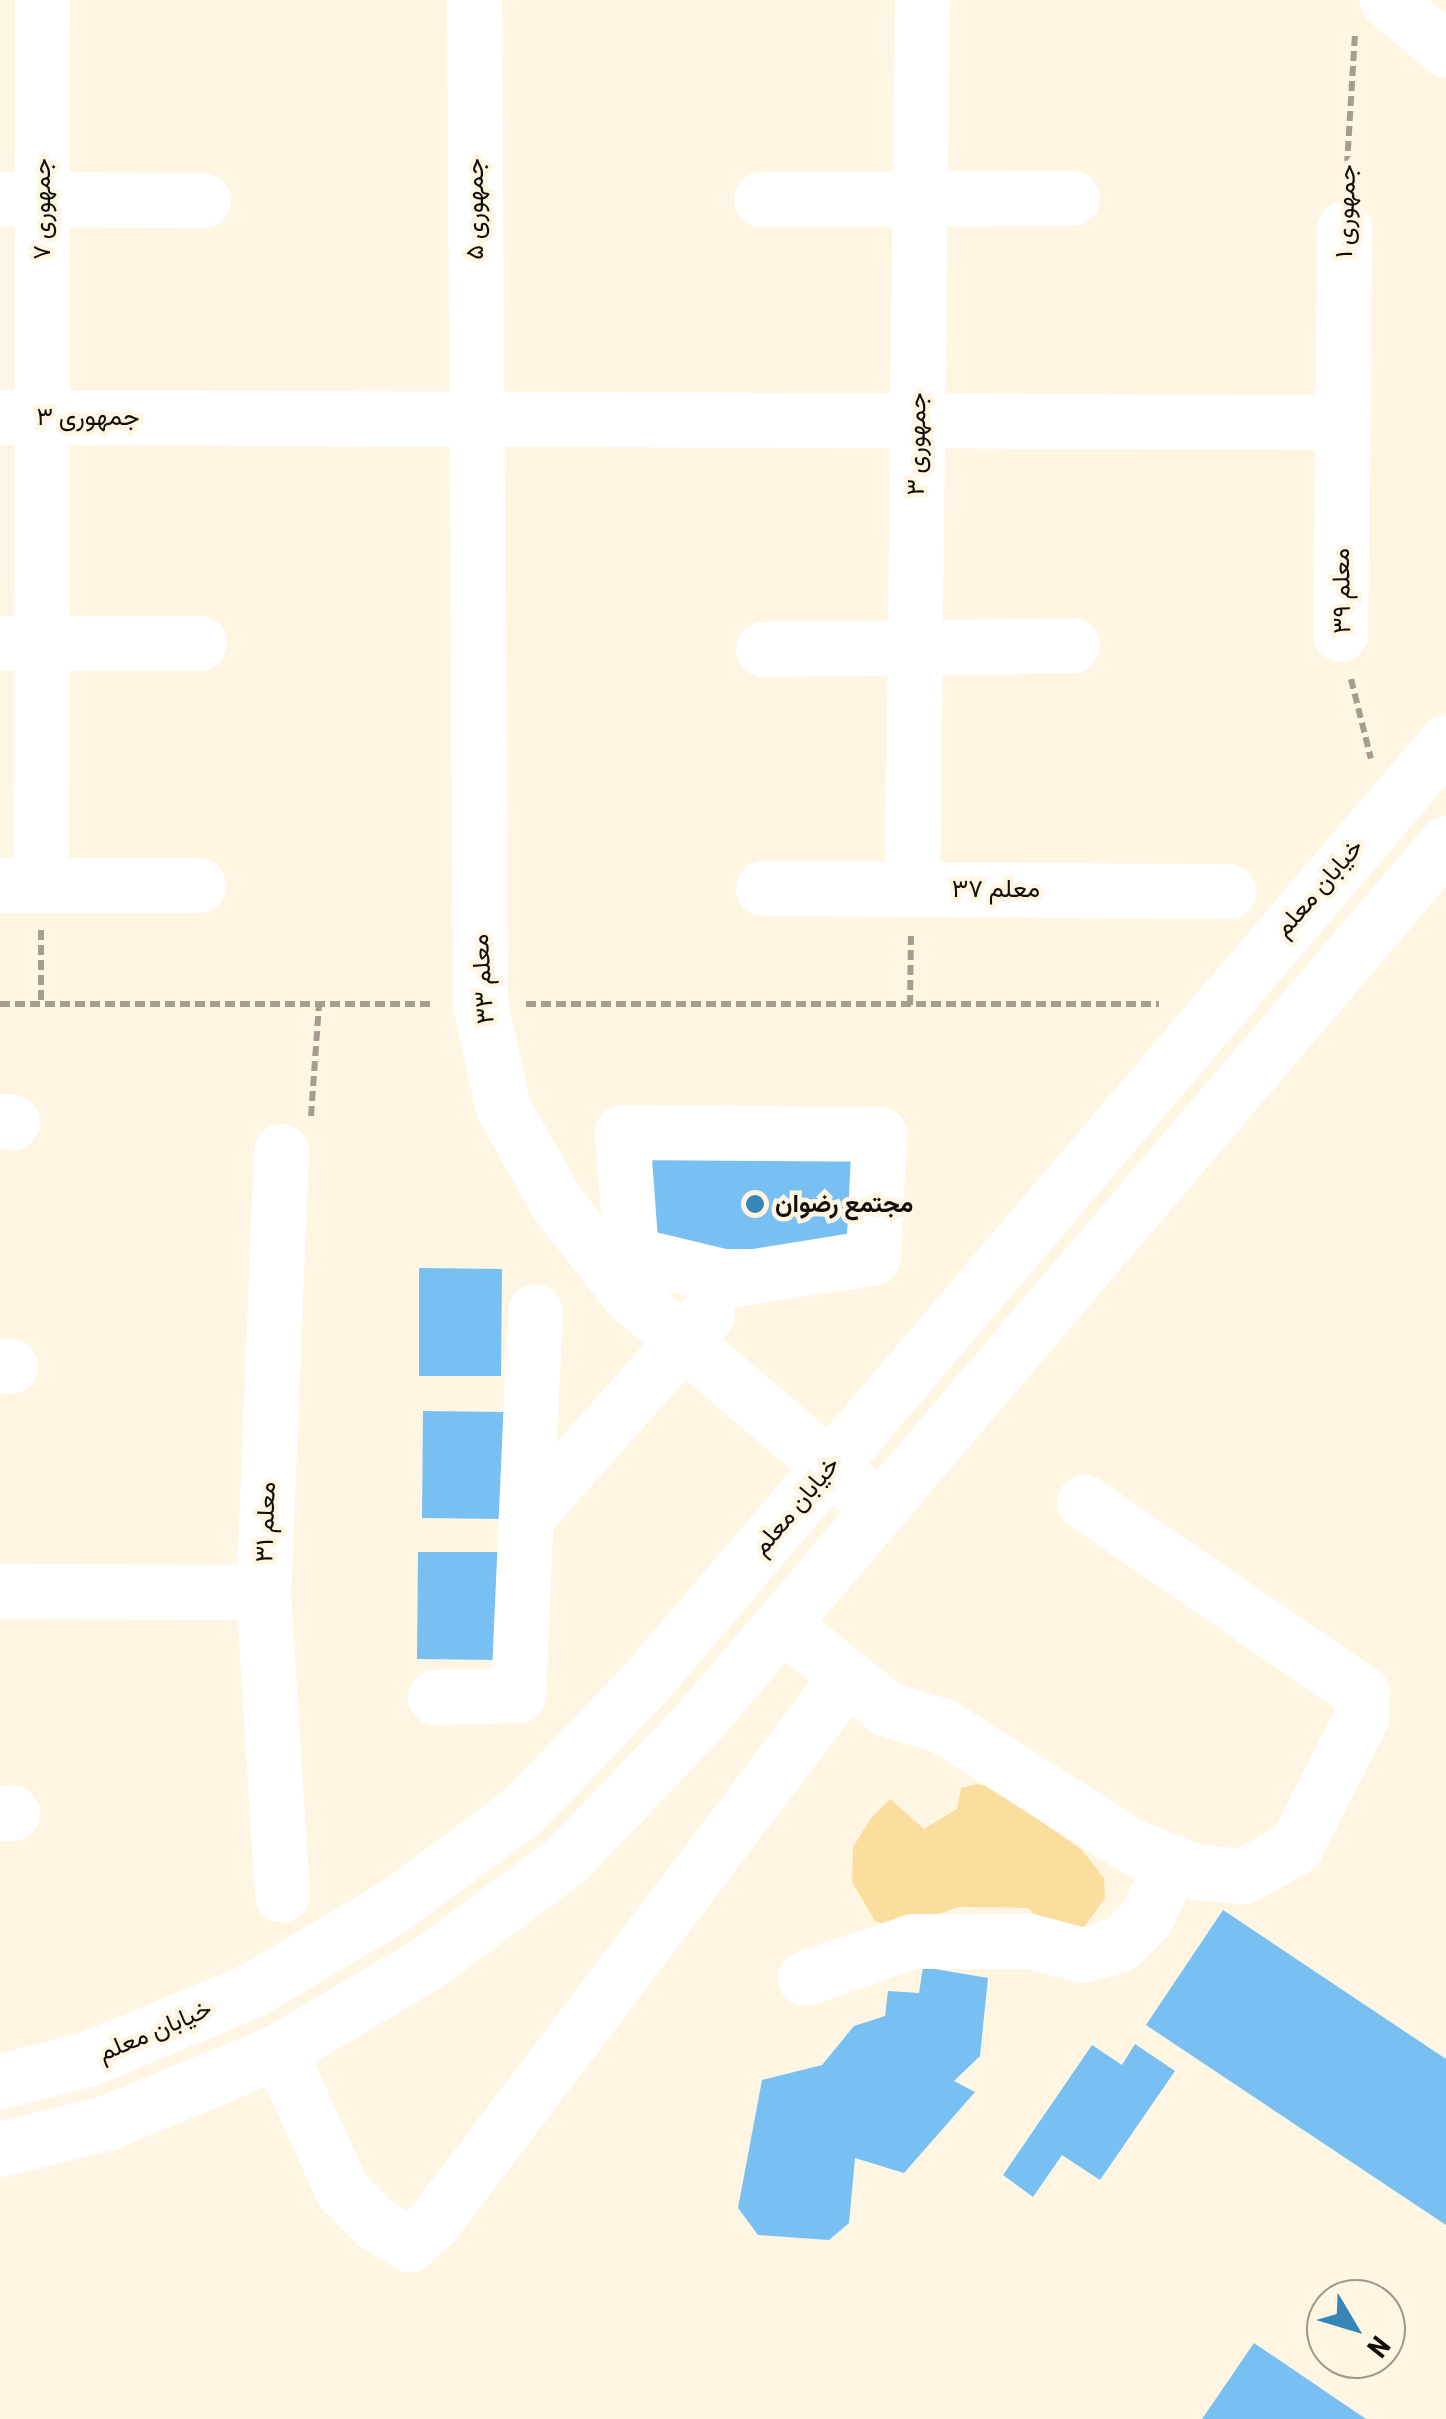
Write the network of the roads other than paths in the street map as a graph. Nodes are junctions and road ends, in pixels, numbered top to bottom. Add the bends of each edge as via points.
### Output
1 (42, 0) edge
2 (474, 0) edge
3 (922, 0) edge
4 (1371, 10) edge
5 (1446, 50) edge
6 (1072, 198) dead end
7 (761, 199) dead end
8 (920, 199) junction
9 (21, 200) edge
10 (203, 200) dead end
11 (1344, 228) road end
12 (21, 417) edge
13 (476, 419) junction
14 (917, 420) junction
15 (1342, 422) junction
16 (1340, 634) road end
17 (21, 643) edge
18 (199, 643) dead end
19 (1072, 646) dead end
20 (914, 647) junction
21 (763, 649) dead end
22 (1446, 742) edge
23 (1446, 844) edge
24 (21, 885) edge
25 (198, 885) dead end
26 (763, 888) dead end
27 (912, 889) junction
28 (1228, 890) dead end
29 (281, 1151) road end
30 (734, 1279) junction
31 (535, 1311) dead end
32 (685, 1343) junction
33 (830, 1466) junction
34 (1084, 1502) dead end
35 (880, 1509) junction
36 (526, 1517) junction
37 (0, 1591) edge
38 (263, 1592) junction
39 (782, 1624) junction
40 (847, 1677) junction
41 (436, 1697) dead end
42 (1173, 1862) junction
43 (282, 1894) dead end
44 (804, 1978) dead end
45 (279, 2051) junction
46 (0, 2081) edge
47 (0, 2149) edge

1 - 9 street, جمهوری ۷
2 - 13 street, جمهوری ۵
3 - 8 street, جمهوری ۳
4 - 5 street
6 - 8 street
7 - 8 street
8 - 14 street, جمهوری ۳
9 - 10 street
9 - 12 street, جمهوری ۷
11 - 15 street, جمهوری ۱
12 - 13 street, جمهوری ۳
12 - 17 street, جمهوری ۷
13 - 14 street, جمهوری ۳
13 - 32 street, معلم ۳۳ via 480,1004 503,1108 557,1203 629,1295
14 - 15 street, جمهوری ۳
14 - 20 street, جمهوری ۳
15 - 16 street, معلم ۳۹
17 - 18 street
17 - 24 street, جمهوری ۷
19 - 20 street
20 - 21 street
20 - 27 street, جمهوری ۳
22 - 33 street, خیابان معلم
23 - 35 street
24 - 25 street
26 - 27 street, معلم ۳۷
27 - 28 street, معلم ۳۷
29 - 38 street, معلم ۳۱
30 - 30 street via 874,1257 879,1134 622,1132 631,1254
30 - 32 street
31 - 36 street
32 - 33 street, معلم ۳۳
32 - 36 street
33 - 35 street, معلم ۳۳
33 - 46 street, خیابان معلم via 649,1678 524,1810 392,1907 250,1992 87,2059
34 - 42 street via 1362,1694 1361,1718 1296,1847 1244,1876
35 - 39 street
36 - 41 street via 518,1695
37 - 38 street
38 - 43 street, معلم ۳۱
39 - 40 street
39 - 45 street via 567,1860 429,1962
40 - 42 street via 887,1709 943,1726 1132,1847
40 - 45 street via 434,2223 409,2244 376,2224 342,2190
42 - 44 street via 1146,1919 1120,1944 1083,1955 1030,1941 913,1941
45 - 47 street via 108,2122

